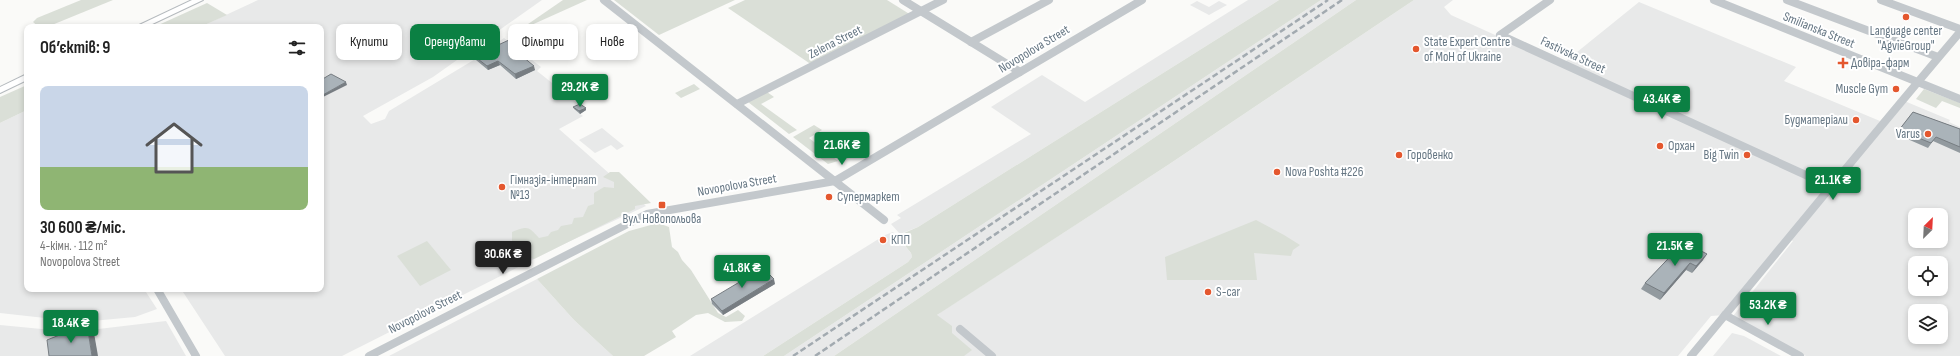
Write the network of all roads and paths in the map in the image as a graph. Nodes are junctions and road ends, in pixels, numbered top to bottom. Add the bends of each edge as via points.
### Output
1 (199, 0) edge
2 (604, 0) edge
3 (902, 0) edge
4 (943, 0) edge
5 (1049, 0) edge
6 (1142, 0) edge
7 (1550, 0) edge
8 (1714, 0) edge
9 (1786, 0) edge
10 (1881, 0) edge
11 (921, 11) junction
12 (146, 24) edge
13 (1960, 30) edge
14 (971, 42) junction
15 (1938, 57) junction
16 (1020, 72) junction
17 (24, 79) edge
18 (1917, 82) junction
19 (0, 90) edge
20 (1960, 99) edge
21 (737, 104) junction
22 (835, 181) junction
23 (1832, 187) junction
24 (884, 220) dead end
25 (159, 292) edge
26 (1725, 315) junction
27 (960, 329) dead end
28 (196, 356) edge
29 (369, 356) edge
30 (992, 356) edge
31 (1691, 356) edge
32 (1800, 356) edge

1 - 12 main road
2 - 21 street
3 - 11 street
4 - 11 street, Zelena Street
5 - 14 street
6 - 16 street, Novopolova Street
7 - 23 street, Fastivska Street via 1500,35
8 - 18 street, Smilianska Street
9 - 15 street
10 - 13 street
11 - 14 street
11 - 21 street, Zelena Street
13 - 15 street
14 - 16 street
15 - 18 street
16 - 22 street, Novopolova Street
17 - 19 main road
18 - 20 street, Smilianska Street
18 - 23 street
21 - 22 street
22 - 24 street
22 - 29 street, Novopolova Street via 647,214
23 - 26 street
25 - 28 street
26 - 31 street
26 - 32 street
27 - 30 street

